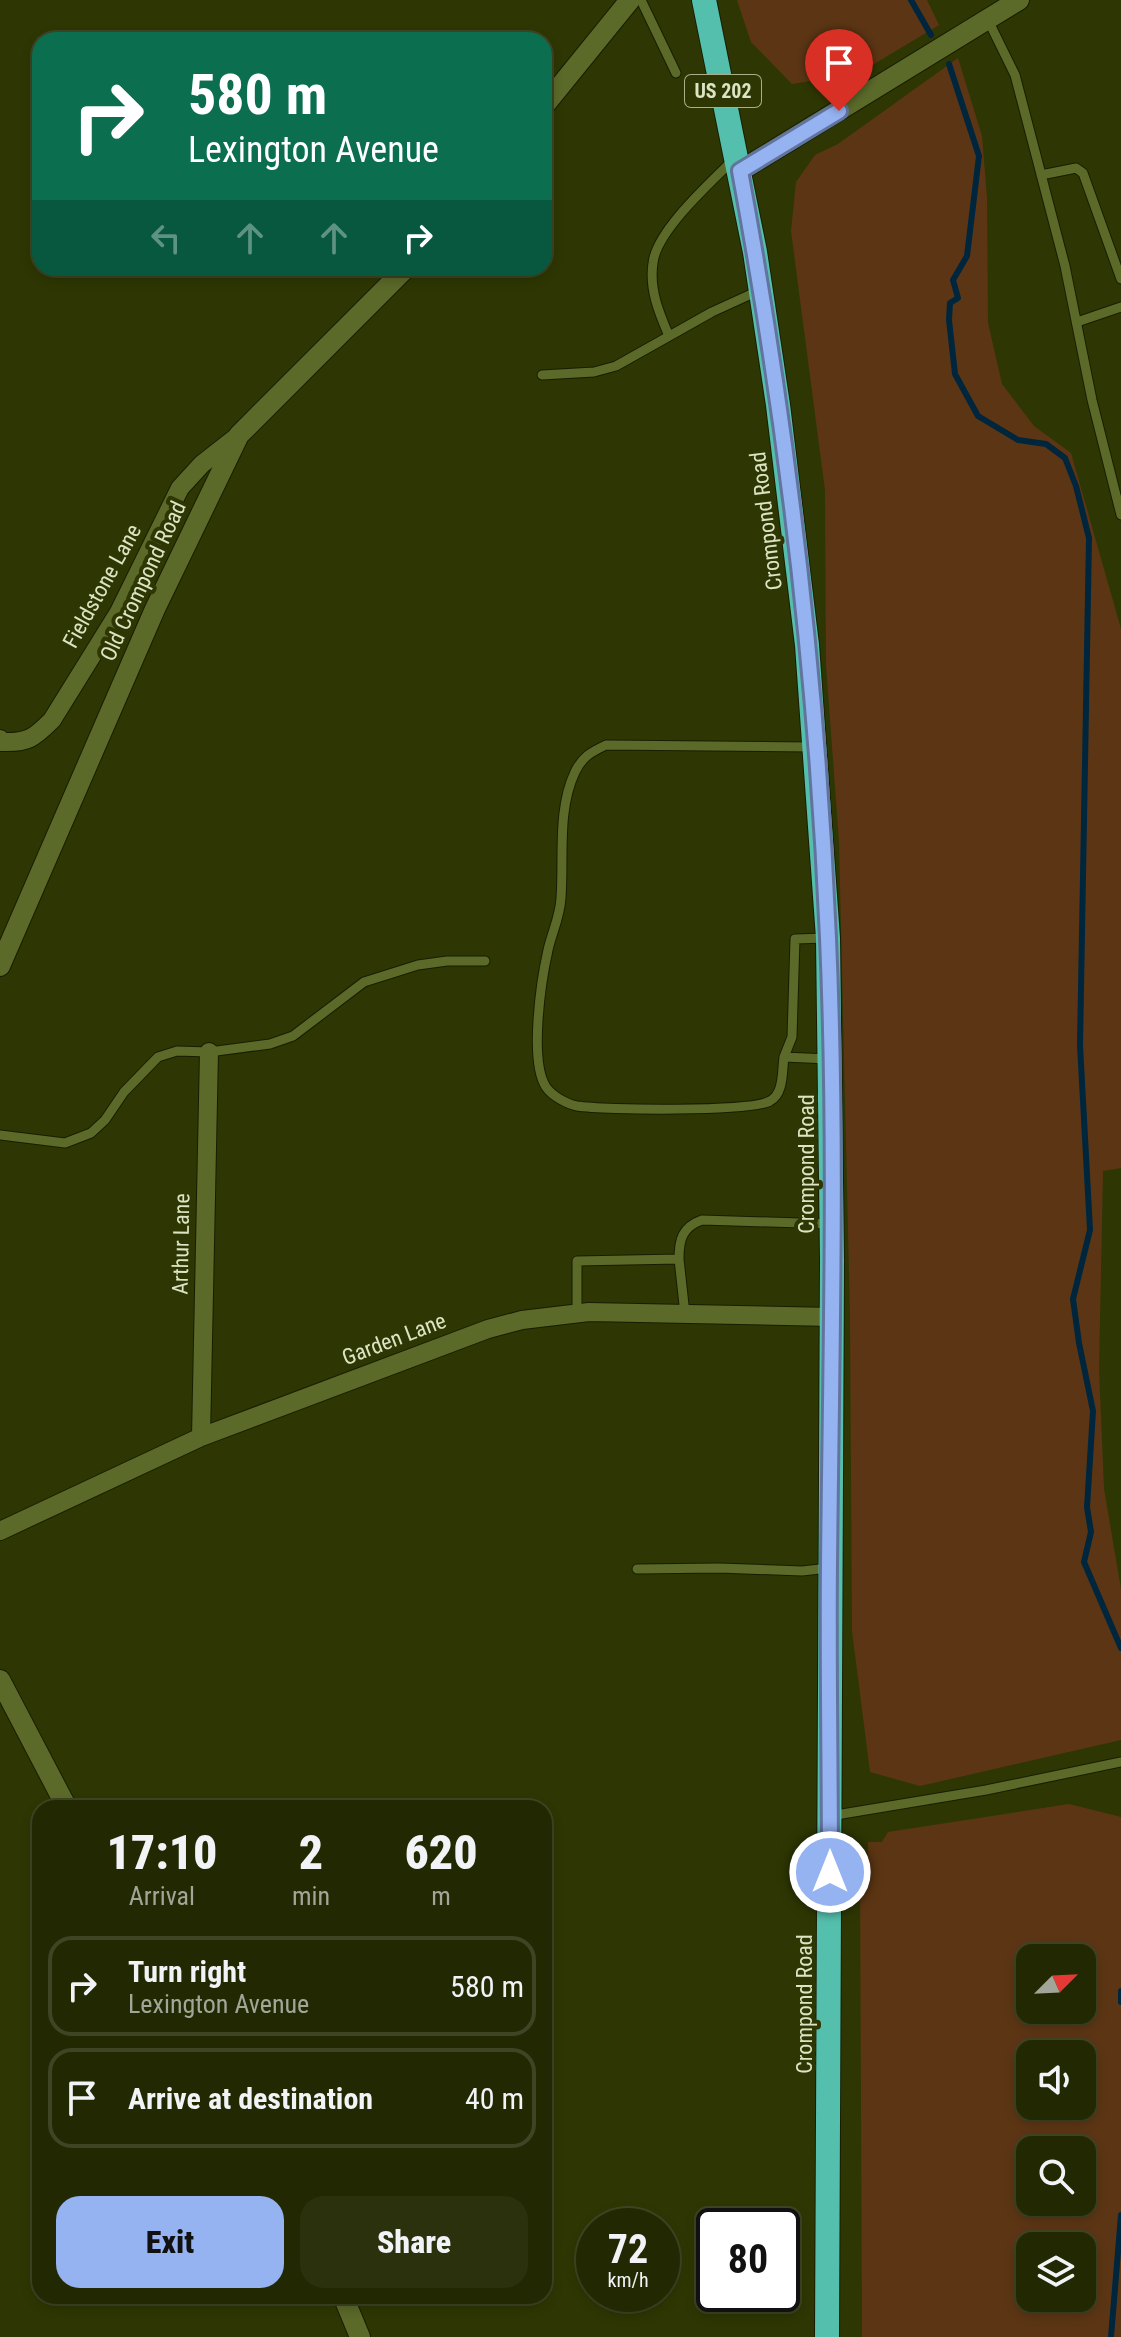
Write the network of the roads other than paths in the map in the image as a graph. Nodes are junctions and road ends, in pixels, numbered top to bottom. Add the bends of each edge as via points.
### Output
1 (630, 0) edge
2 (641, 0) edge
3 (704, 0) edge
4 (1019, 0) edge
5 (988, 20) junction
6 (676, 73) dead end
7 (552, 96) edge
8 (738, 164) junction
9 (1041, 175) junction
10 (398, 276) edge
11 (1121, 279) edge
12 (761, 289) junction
13 (1121, 307) edge
14 (1077, 322) junction
15 (669, 336) junction
16 (542, 375) dead end
17 (239, 435) junction
18 (1121, 515) edge
19 (0, 739) edge
20 (816, 747) junction
21 (828, 938) junction
22 (485, 961) dead end
23 (0, 966) edge
24 (209, 1052) junction
25 (784, 1057) junction
26 (831, 1060) junction
27 (0, 1135) edge
28 (832, 1224) junction
29 (679, 1259) junction
30 (577, 1312) junction
31 (685, 1314) junction
32 (832, 1317) junction
33 (201, 1437) junction
34 (0, 1531) edge
35 (829, 1568) junction
36 (637, 1569) dead end
37 (1, 1684) edge
38 (1121, 1762) edge
39 (63, 1800) edge
40 (830, 1816) junction
41 (346, 2304) edge
42 (360, 2337) edge
43 (827, 2337) edge

1 - 7 street
2 - 6 lane
3 - 8 highway, Crompond Road / US 202
4 - 5 street
5 - 8 street
5 - 9 lane via 1015,75
8 - 12 highway, Crompond Road / US 202
8 - 15 lane via 695,196 653,261 655,305
9 - 11 lane via 1076,168 1083,173
9 - 14 lane
10 - 17 street, Old Crompond Road
12 - 15 lane
12 - 20 highway, Crompond Road / US 202
13 - 14 lane
14 - 18 lane
15 - 16 lane via 605,369
17 - 19 street, Fieldstone Lane via 180,488 119,612 52,720 23,743
17 - 23 street, Old Crompond Road via 155,609
20 - 21 highway, Crompond Road / US 202
20 - 25 lane via 606,745 586,754 567,797 558,920 538,1004 540,1068 546,1087 574,1106 759,1105 773,1100 780,1090
21 - 25 lane via 795,939 792,1037
21 - 26 highway, Crompond Road / US 202
22 - 24 lane via 447,961 388,973 364,982 293,1036
24 - 27 lane via 177,1051 158,1057 91,1133 65,1143
24 - 33 street, Arthur Lane
25 - 26 lane
26 - 28 highway, Crompond Road / US 202
28 - 29 lane via 702,1220 682,1234
28 - 32 highway, Crompond Road / US 202
29 - 30 lane via 577,1261
29 - 31 lane
30 - 31 street, Garden Lane
30 - 33 street, Garden Lane via 488,1329
31 - 32 street, Garden Lane
32 - 35 highway, Crompond Road / US 202
33 - 34 street, Garden Lane
35 - 36 lane
35 - 40 highway, Crompond Road / US 202
37 - 39 street
38 - 40 lane
40 - 43 highway, Crompond Road / US 202
41 - 42 street

